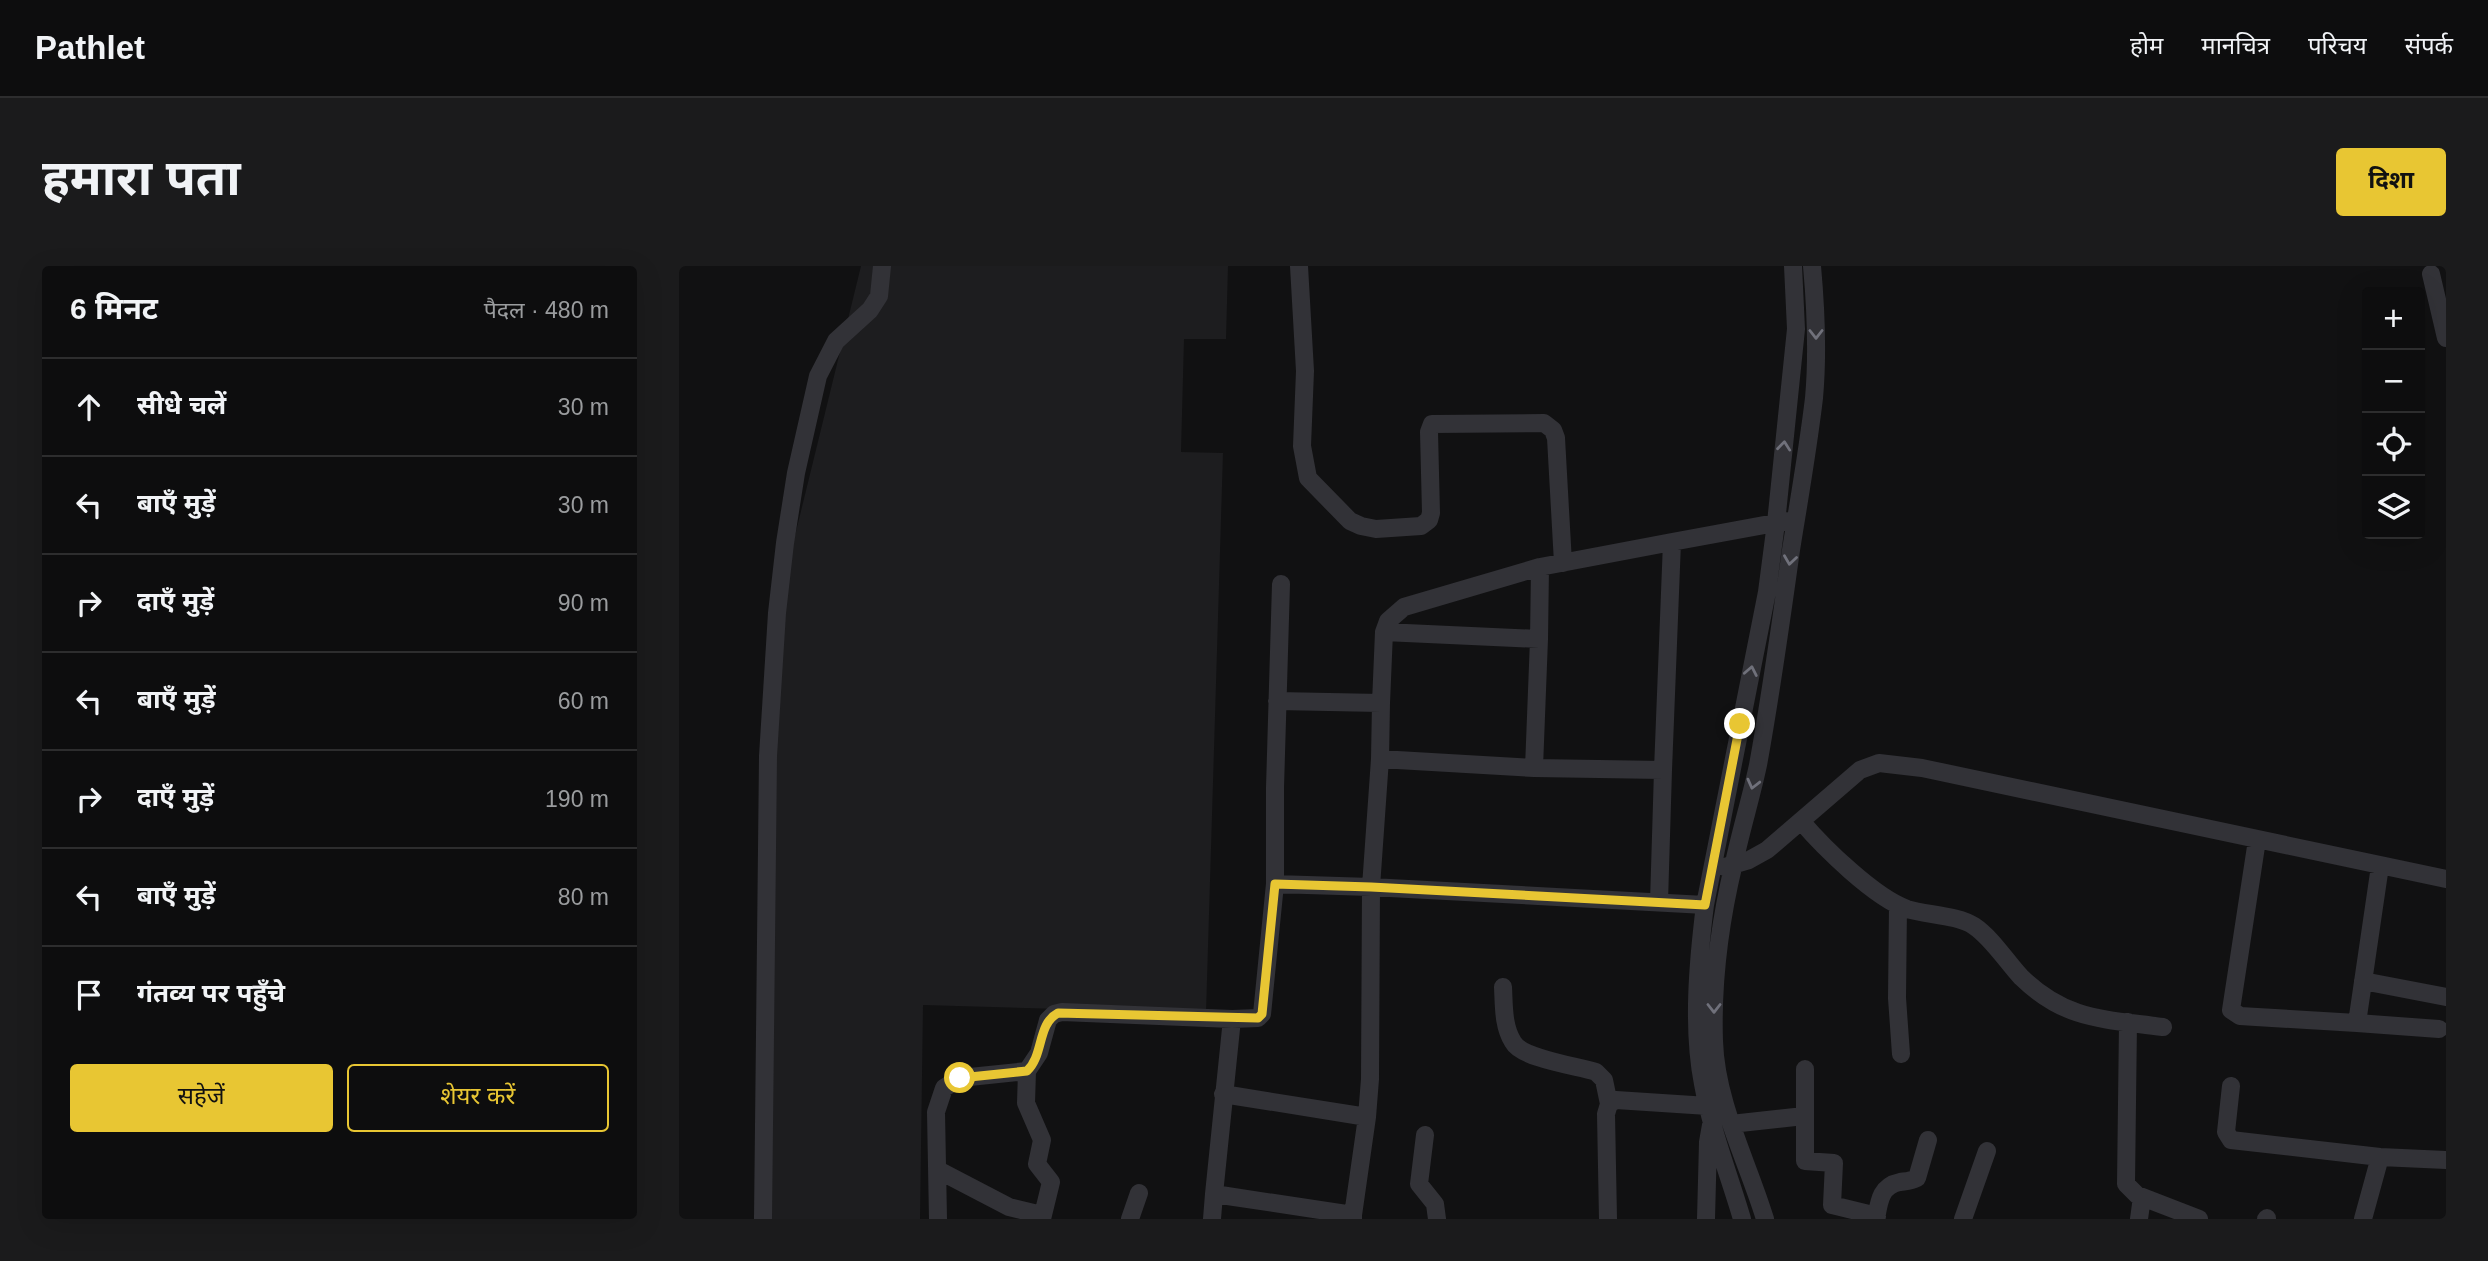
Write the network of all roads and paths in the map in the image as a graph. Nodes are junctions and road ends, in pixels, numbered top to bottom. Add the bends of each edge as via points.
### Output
1 (882, 266) edge
2 (1299, 266) edge
3 (1793, 266) edge
4 (1812, 266) edge
5 (2435, 271) edge
6 (2446, 338) edge
7 (1796, 519) junction
8 (1776, 523) junction
9 (1672, 542) junction
10 (1563, 551) junction
11 (1540, 567) junction
12 (1281, 584) dead end
13 (1384, 632) junction
14 (1539, 639) junction
15 (1277, 701) junction
16 (1381, 703) junction
17 (1740, 724) junction
18 (1764, 725) junction
19 (1380, 759) junction
20 (1534, 768) junction
21 (1663, 770) junction
22 (1801, 821) junction
23 (2257, 840) junction
24 (1733, 866) junction
25 (2380, 866) junction
26 (1712, 870) junction
27 (2446, 870) edge
28 (2446, 878) edge
29 (1275, 884) junction
30 (1371, 887) junction
31 (1659, 902) junction
32 (1705, 905) junction
33 (1898, 905) junction
34 (2363, 981) junction
35 (1503, 987) dead end
36 (2446, 997) edge
37 (1232, 1018) junction
38 (2128, 1022) junction
39 (2357, 1023) junction
40 (2163, 1027) dead end
41 (2439, 1028) dead end
42 (1901, 1054) dead end
43 (1805, 1069) dead end
44 (1027, 1071) junction
45 (2231, 1086) dead end
46 (1223, 1094) junction
47 (1609, 1104) junction
48 (1715, 1109) junction
49 (1367, 1116) junction
50 (1804, 1116) junction
51 (1731, 1124) junction
52 (1425, 1135) dead end
53 (1928, 1140) dead end
54 (1987, 1151) dead end
55 (2380, 1157) junction
56 (2446, 1160) edge
57 (938, 1170) junction
58 (1139, 1193) dead end
59 (1214, 1194) junction
60 (2142, 1197) junction
61 (1280, 1212) edge
62 (1042, 1217) edge
63 (1353, 1217) edge
64 (1876, 1218) edge
65 (763, 1219) edge
66 (938, 1219) edge
67 (1130, 1219) edge
68 (1212, 1219) edge
69 (1437, 1219) edge
70 (1608, 1219) edge
71 (1706, 1219) edge
72 (1742, 1219) edge
73 (1765, 1219) edge
74 (1963, 1219) edge
75 (2139, 1219) edge
76 (2199, 1219) edge
77 (2363, 1219) edge

1 - 65 street via 879,296 836,341 818,376 785,543 768,756
2 - 10 street via 1305,371 1301,446 1308,478 1350,521 1361,526 1422,526 1431,513 1432,424 1544,423 1556,438
8 -> 3 street via 1796,328
4 -> 7 street via 1814,397
5 - 6 street
7 - 8 street
7 -> 18 street
8 - 9 street
17 -> 8 street
9 - 10 street
9 - 21 street
10 - 11 street
11 - 13 street via 1404,607 1388,621
11 - 14 street
12 - 15 street
13 - 14 street
13 - 16 street
14 - 20 street
15 - 16 street
15 - 29 street
16 - 19 street
17 - 18 street
17 - 26 street
18 -> 24 street
19 - 20 street
19 - 30 street
20 - 21 street
21 - 31 street
22 - 23 street via 1860,770 1879,762
22 - 24 street via 1767,850
22 - 33 street via 1841,863
23 - 25 street
23 - 39 street via 2231,1010 2240,1016
24 - 26 street
24 -> 48 street via 1714,984
25 - 28 street
25 - 34 street
26 - 32 street
27 - 28 street
29 - 30 street
29 - 37 street via 1262,1014
30 - 31 street
30 - 49 street via 1372,1034
31 - 32 street
32 - 48 street via 1700,939 1699,1054
33 - 38 street via 1974,926 2023,978 2058,1005 2098,1019
33 - 42 street
34 - 36 street
34 - 39 street
35 - 47 street via 1507,1028 1516,1046 1529,1054 1596,1072 1604,1080
37 - 44 street via 1058,1013 1048,1020 1039,1053
37 - 46 street
38 - 40 street
38 - 60 street via 2125,1177 2130,1189
39 - 41 street
43 - 50 street
44 - 57 street via 960,1078 944,1088 936,1112
44 - 62 street via 1026,1103 1042,1140 1037,1164 1051,1182
45 - 55 street via 2226,1132 2231,1140
46 - 49 street
46 - 59 street
47 - 48 street
47 - 70 street
48 - 51 street
48 - 71 street via 1708,1142
48 - 72 street
49 - 63 street
50 - 51 street
50 - 64 street via 1805,1161 1834,1165 1832,1205
51 - 73 street
52 - 69 street via 1419,1184 1436,1204
53 - 64 street via 1917,1178 1885,1189
54 - 74 street
55 - 56 street
55 - 77 street
57 - 62 street via 1009,1207
57 - 66 street
58 - 67 street
59 - 61 street
59 - 68 street
60 - 75 street
60 - 76 street
61 - 63 street

